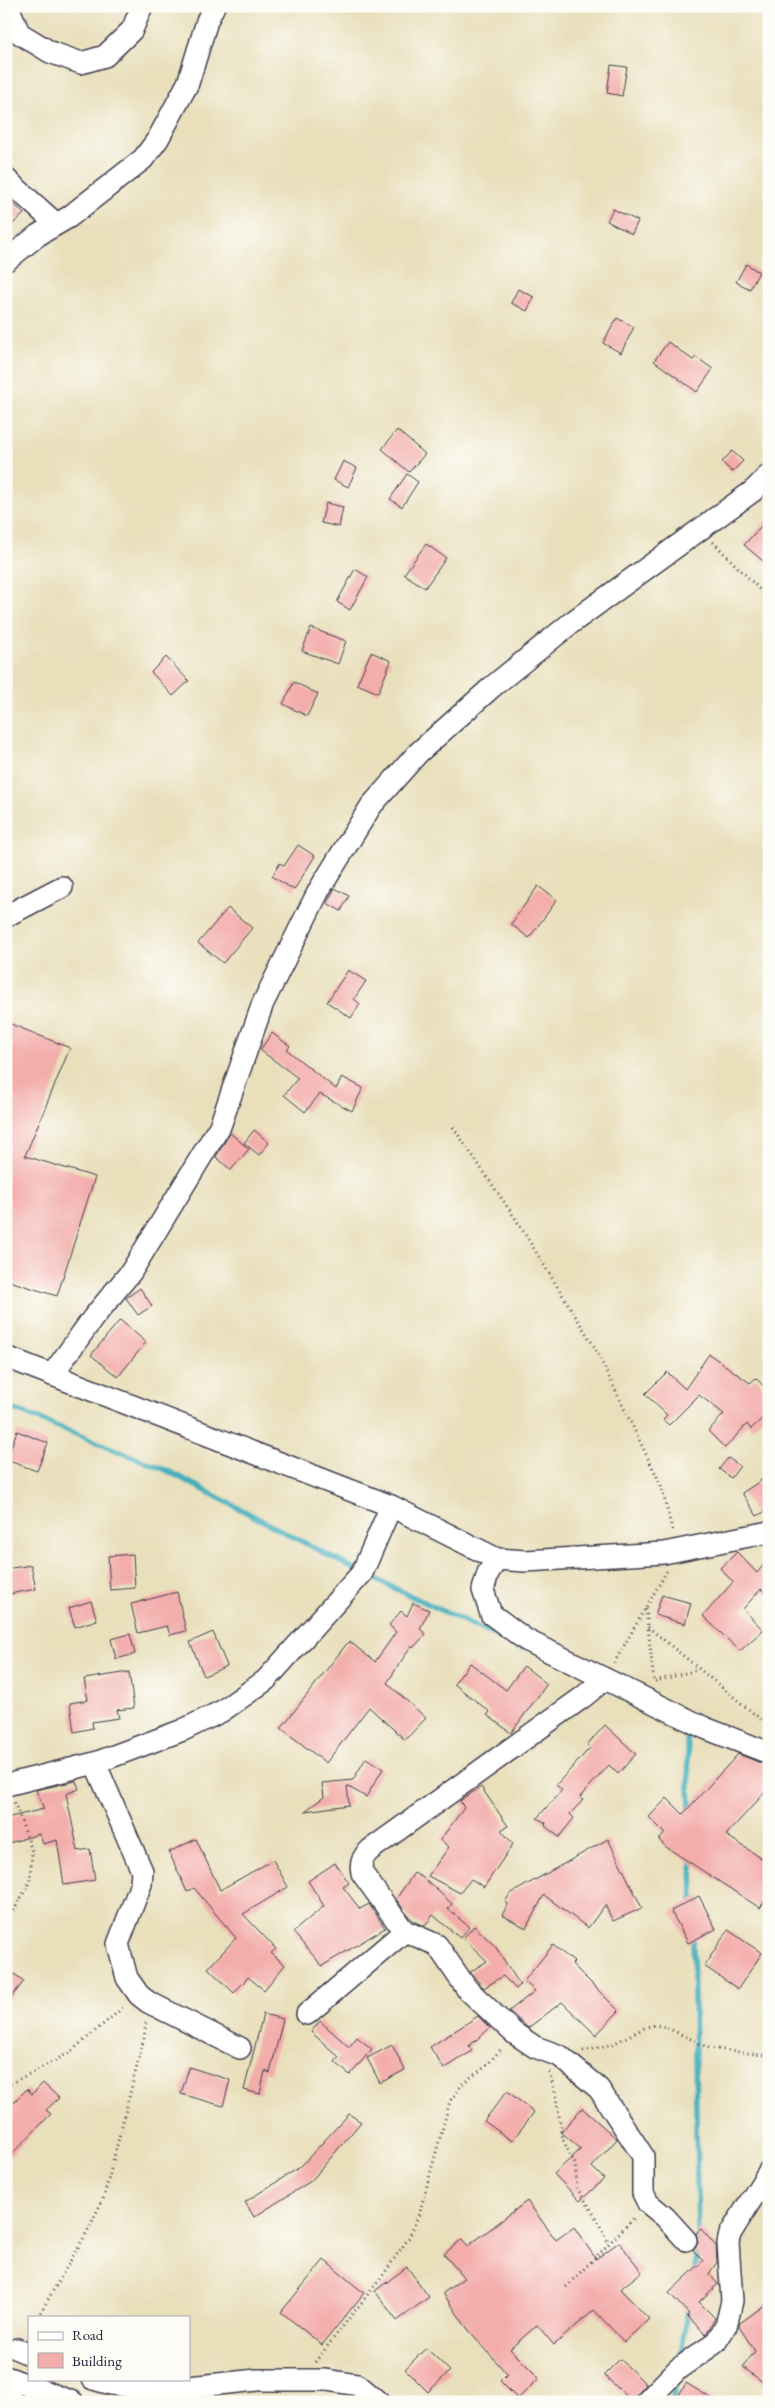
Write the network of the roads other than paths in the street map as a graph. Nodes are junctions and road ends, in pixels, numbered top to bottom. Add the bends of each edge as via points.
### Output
1 (8, 6) edge
2 (142, 6) edge
3 (214, 6) edge
4 (6, 178) edge
5 (55, 223) junction
6 (7, 260) edge
7 (769, 475) edge
8 (62, 887) dead end
9 (6, 916) edge
10 (6, 1357) edge
11 (52, 1375) junction
12 (391, 1506) junction
13 (769, 1532) edge
14 (497, 1559) junction
15 (605, 1679) junction
16 (769, 1753) edge
17 (95, 1763) junction
18 (7, 1785) edge
19 (405, 1931) junction
20 (307, 2014) dead end
21 (240, 2048) dead end
22 (769, 2171) edge
23 (686, 2240) dead end
24 (10, 2378) edge
25 (97, 2380) edge
26 (9, 2402) edge
27 (73, 2402) edge
28 (378, 2402) edge
29 (646, 2402) edge

1 - 2 street via 20,32 50,52 81,63 105,56 132,30
3 - 5 street via 188,83 158,139 143,159 69,217
4 - 5 street
5 - 6 street
7 - 11 street via 753,492 571,623 492,688 418,753 371,806 318,890 263,1003 220,1126 131,1272
8 - 9 street
10 - 11 street
11 - 12 street
12 - 14 street
12 - 17 street via 362,1573 266,1680 222,1712
13 - 14 street via 664,1553 525,1561
14 - 15 street via 483,1590 491,1614 526,1640
15 - 16 street via 705,1728
15 - 19 street via 364,1855 360,1868 362,1873
17 - 18 street
17 - 21 street via 142,1871 141,1884 118,1944 127,1978 144,1999
19 - 20 street
19 - 23 street via 437,1945 467,1989 514,2034 551,2053 599,2089 643,2156 643,2193 648,2203 665,2216
22 - 29 street via 730,2234 732,2301 726,2326 715,2343 678,2370
24 - 26 street
24 - 27 street
25 - 28 street via 160,2390 257,2380 326,2380 358,2385

